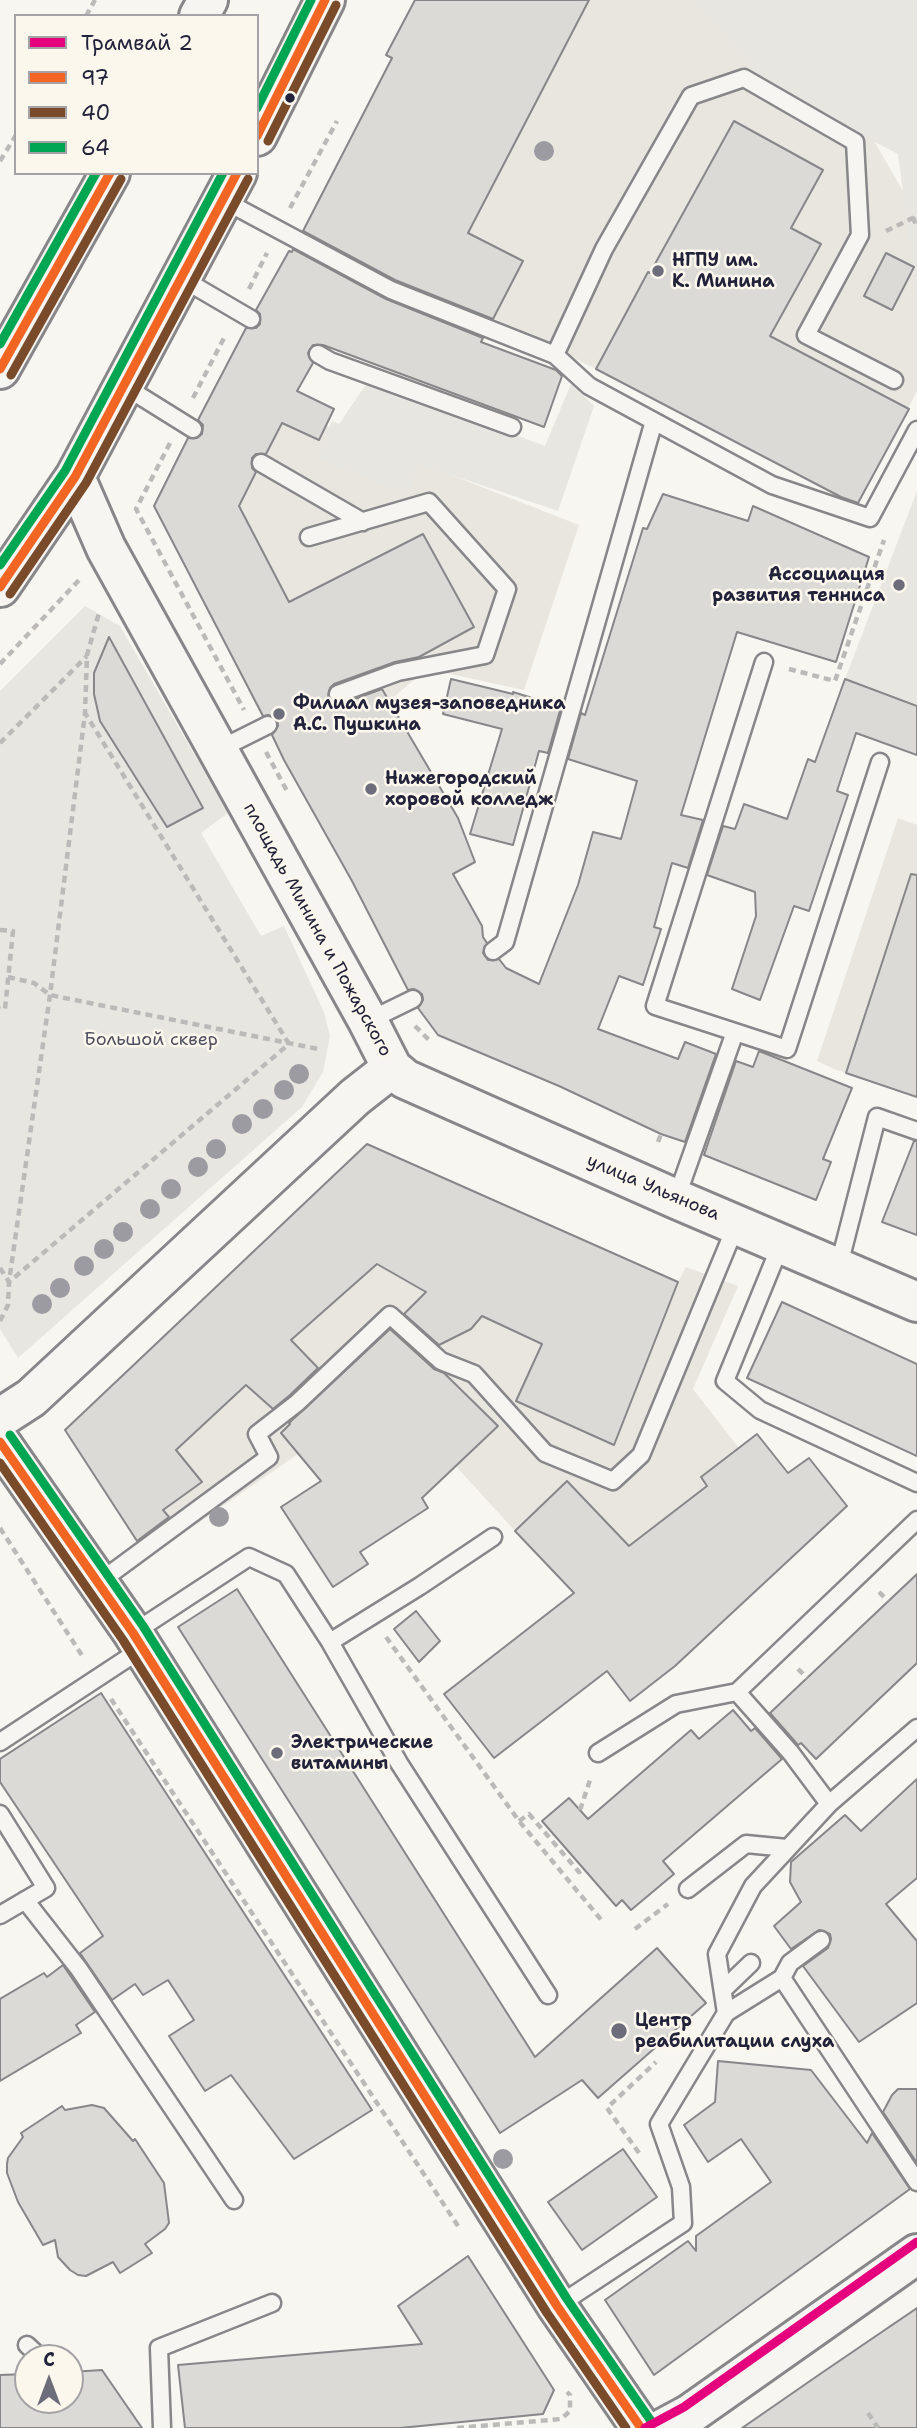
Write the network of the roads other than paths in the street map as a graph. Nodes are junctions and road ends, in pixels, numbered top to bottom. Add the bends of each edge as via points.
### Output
1 (325, 0) edge
2 (259, 132) edge
3 (109, 175) edge
4 (230, 187) edge
5 (181, 278) junction
6 (244, 315) road end
7 (318, 354) dead end
8 (555, 355) junction
9 (0, 369) edge
10 (894, 380) dead end
11 (124, 386) junction
12 (654, 421) junction
13 (187, 425) road end
14 (512, 427) dead end
15 (917, 430) edge
16 (261, 463) dead end
17 (75, 477) junction
18 (363, 522) junction
19 (310, 537) dead end
20 (0, 587) edge
21 (764, 662) road end
22 (338, 694) dead end
23 (262, 729) road end
24 (218, 750) junction
25 (880, 762) dead end
26 (493, 951) dead end
27 (407, 1001) road end
28 (368, 1021) junction
29 (736, 1032) junction
30 (391, 1068) junction
31 (917, 1131) edge
32 (676, 1199) junction
33 (737, 1223) junction
34 (781, 1244) junction
35 (838, 1269) junction
36 (917, 1302) edge
37 (0, 1418) edge
38 (0, 1442) edge
39 (917, 1483) edge
40 (917, 1520) edge
41 (493, 1537) dead end
42 (98, 1583) junction
43 (138, 1640) junction
44 (330, 1642) junction
45 (737, 1692) junction
46 (917, 1728) edge
47 (0, 1742) edge
48 (598, 1753) road end
49 (829, 1804) junction
50 (0, 1814) edge
51 (787, 1848) junction
52 (688, 1889) road end
53 (24, 1900) junction
54 (0, 1915) edge
55 (821, 1940) dead end
56 (751, 1963) dead end
57 (782, 1978) junction
58 (723, 1990) junction
59 (548, 1995) dead end
60 (726, 2013) junction
61 (917, 2182) edge
62 (234, 2200) dead end
63 (917, 2254) edge
64 (272, 2303) dead end
65 (557, 2306) junction
66 (162, 2428) edge
67 (641, 2428) edge
68 (664, 2428) edge

1 - 2 street
3 - 9 street
4 - 5 street
4 - 8 lane via 278,230 391,290
5 - 6 lane
5 - 11 street
7 - 14 lane
8 - 10 lane via 604,249 691,96 744,78 855,142 860,235 806,335
8 - 12 lane via 589,386
11 - 13 lane
11 - 17 street
12 - 15 lane via 772,485 870,517
12 - 26 lane via 505,942
16 - 18 lane
17 - 20 street
17 - 24 street, площадь Минина и Пожарского via 106,548
18 - 19 lane
18 - 22 lane via 429,502 507,589 485,655 398,672
21 - 29 lane via 655,1006
23 - 24 lane
24 - 28 street, площадь Минина и Пожарского
25 - 29 lane via 787,1049
27 - 28 lane
28 - 30 street, площадь Минина и Пожарского
29 - 32 lane
30 - 32 street, улица Ульянова via 405,1079
30 - 37 street, площадь Минина и Пожарского via 31,1398
31 - 35 lane via 877,1117
32 - 33 street, улица Ульянова
33 - 34 street, улица Ульянова
33 - 42 lane via 641,1455 613,1481 545,1453 474,1374 441,1361 390,1315 298,1403 257,1434 269,1457
34 - 35 street, улица Ульянова
34 - 39 lane via 725,1381 760,1410
35 - 36 street, улица Ульянова
38 - 42 street
40 - 45 lane
41 - 44 lane
42 - 43 street
43 - 44 lane via 249,1557 286,1574
43 - 47 lane via 97,1678
43 - 65 street
44 - 59 lane via 399,1763
45 - 48 lane via 676,1704
45 - 49 lane
46 - 49 lane
49 - 51 lane
50 - 53 lane via 46,1888
51 - 52 lane via 746,1843
51 - 58 lane via 753,1886 717,1954
53 - 54 lane
53 - 62 lane via 79,1969
55 - 57 lane via 790,1963
56 - 58 lane
57 - 60 lane
57 - 61 lane
58 - 60 lane
60 - 65 lane via 659,2124 681,2187 683,2223
63 - 68 street
64 - 66 lane via 159,2348
65 - 67 street

